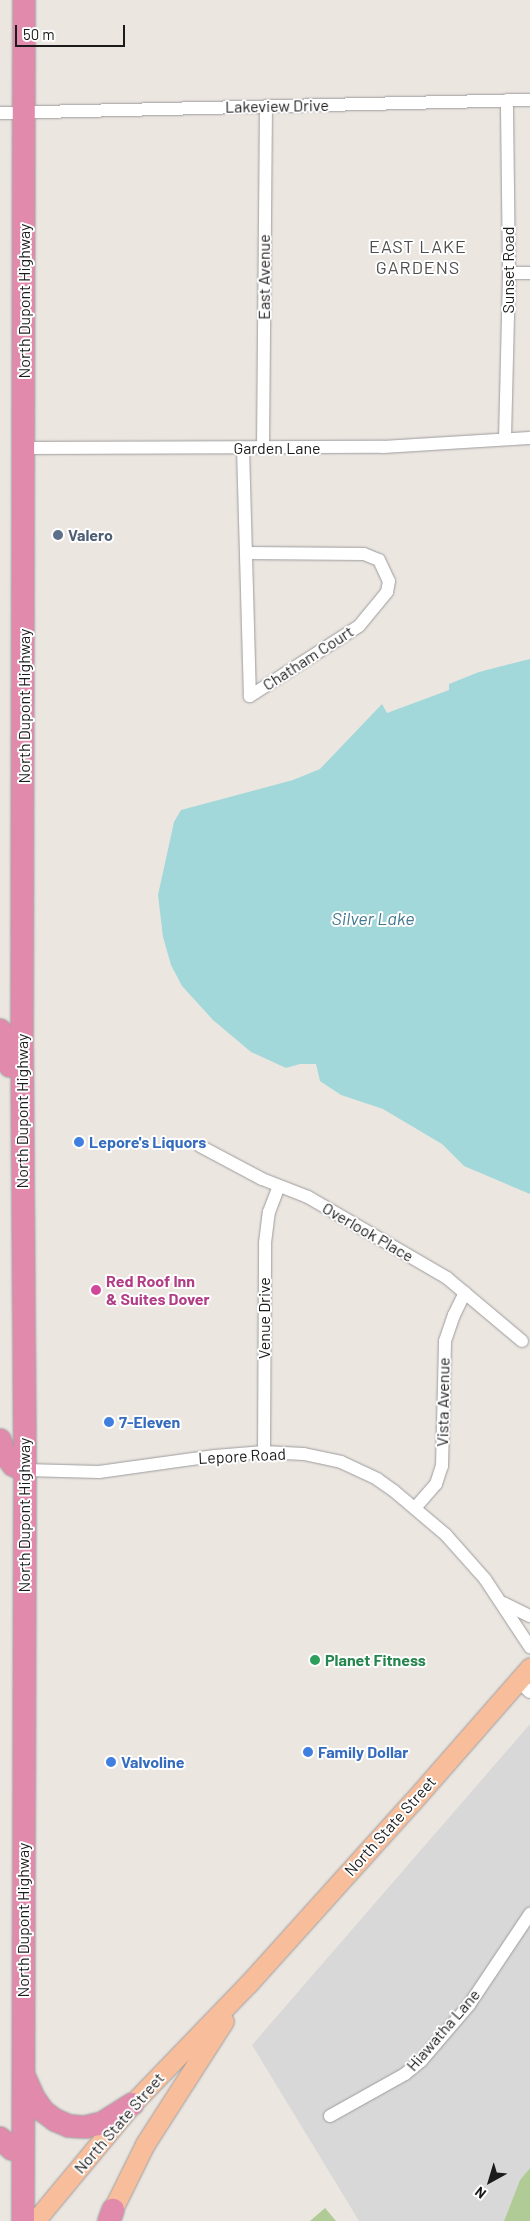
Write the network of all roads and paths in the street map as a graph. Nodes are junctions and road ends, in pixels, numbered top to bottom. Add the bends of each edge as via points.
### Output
1 (24, 0) edge
2 (507, 100) junction
3 (530, 100) edge
4 (266, 106) junction
5 (23, 111) junction
6 (0, 113) edge
7 (509, 273) junction
8 (530, 273) edge
9 (530, 438) edge
10 (505, 439) junction
11 (24, 448) junction
12 (243, 448) junction
13 (263, 448) junction
14 (247, 553) junction
15 (0, 1030) edge
16 (22, 1132) junction
17 (200, 1146) dead end
18 (279, 1186) junction
19 (466, 1292) junction
20 (522, 1341) dead end
21 (0, 1440) edge
22 (264, 1452) junction
23 (25, 1470) junction
24 (415, 1508) junction
25 (502, 1602) junction
26 (530, 1616) edge
27 (530, 1646) edge
28 (530, 1667) edge
29 (524, 1686) edge
30 (530, 1914) edge
31 (248, 1984) junction
32 (23, 2074) junction
33 (132, 2104) junction
34 (330, 2116) dead end
35 (0, 2138) edge
36 (23, 2150) junction
37 (110, 2217) edge
38 (23, 2221) edge
39 (35, 2221) edge

1 - 5 highway, North Dupont Highway
2 - 3 street, Lakeview Drive
2 - 4 street, Lakeview Drive
2 - 7 street, Sunset Road
4 - 5 street, Lakeview Drive
4 - 13 street, East Avenue
5 - 6 street, Lakeview Drive
5 - 11 highway, North Dupont Highway
7 - 8 street
7 - 10 street, Sunset Road
9 - 10 street, Garden Lane
10 - 13 street, Garden Lane via 383,447
11 - 12 street, Garden Lane
11 - 16 highway, North Dupont Highway
12 - 13 street, Garden Lane
12 - 14 street, Chatham Court
14 - 14 street, Chatham Court via 364,554 379,560 389,581 387,592 359,626 250,696
15 - 16 highway via 10,1044 10,1106
16 - 23 highway, North Dupont Highway
17 - 18 street, Overlook Place
18 - 19 street, Overlook Place via 308,1197
18 - 22 street, Venue Drive via 269,1212 265,1243
19 - 20 street, Overlook Place
19 - 24 street, Vista Avenue via 445,1341 442,1466 436,1484
21 - 23 highway via 13,1465
22 - 23 street, Lepore Road via 99,1472
22 - 24 street, Lepore Road via 304,1454 341,1462 377,1479
23 - 32 highway, North Dupont Highway
24 - 25 street, Lepore Road via 467,1558
25 - 26 street
25 - 27 street, Lepore Road
28 - 29 main road, North State Street
29 - 31 main road, North State Street
30 - 34 street, Hiawatha Lane via 469,2005 421,2061 405,2074
31 - 33 main road, North State Street
31 - 37 main road, North State Street via 145,2144
32 - 33 highway via 43,2111 69,2126 102,2123
32 - 36 highway, North Dupont Highway
33 - 39 main road, North State Street
35 - 36 highway via 12,2149
36 - 38 highway, North Dupont Highway

